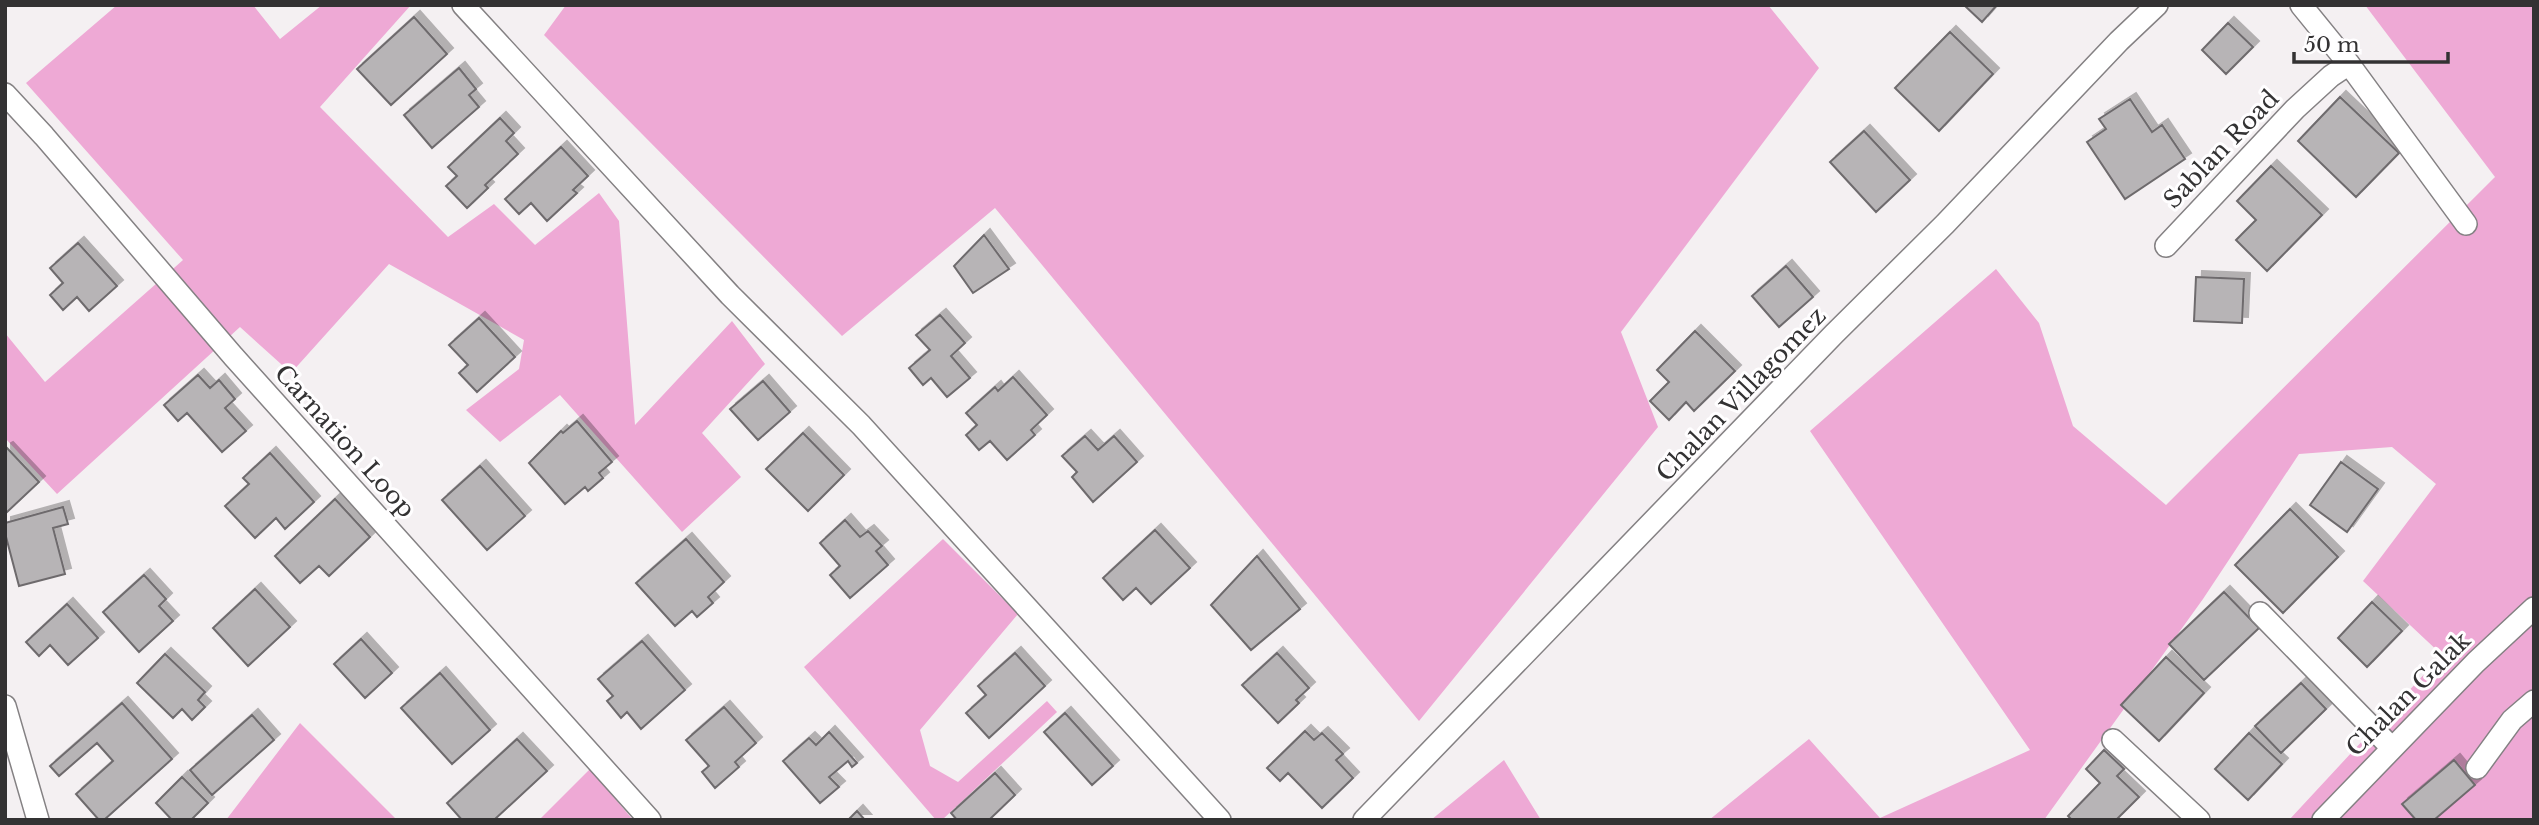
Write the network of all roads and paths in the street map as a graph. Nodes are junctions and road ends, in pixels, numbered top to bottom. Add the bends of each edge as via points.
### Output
1 (463, 5) edge
2 (2157, 5) edge
3 (2301, 5) edge
4 (2349, 64) junction
5 (5, 94) edge
6 (2466, 224) dead end
7 (2165, 246) dead end
8 (2534, 608) edge
9 (2260, 613) dead end
10 (2534, 701) edge
11 (5, 706) edge
12 (2113, 740) dead end
13 (2391, 747) junction
14 (2477, 768) dead end
15 (38, 820) edge
16 (650, 820) edge
17 (1220, 820) edge
18 (1364, 820) edge
19 (2199, 820) edge
20 (2323, 820) edge

1 - 17 street via 730,295 861,425
2 - 18 street, Chalan Villagomez
3 - 4 street
4 - 6 street
4 - 7 street, Sablan Road via 2295,109
5 - 16 street, Carnation Loop via 233,356
8 - 13 street, Chalan Galak
9 - 13 street
10 - 14 street via 2512,720
11 - 15 street
12 - 19 street
13 - 20 street, Chalan Galak

